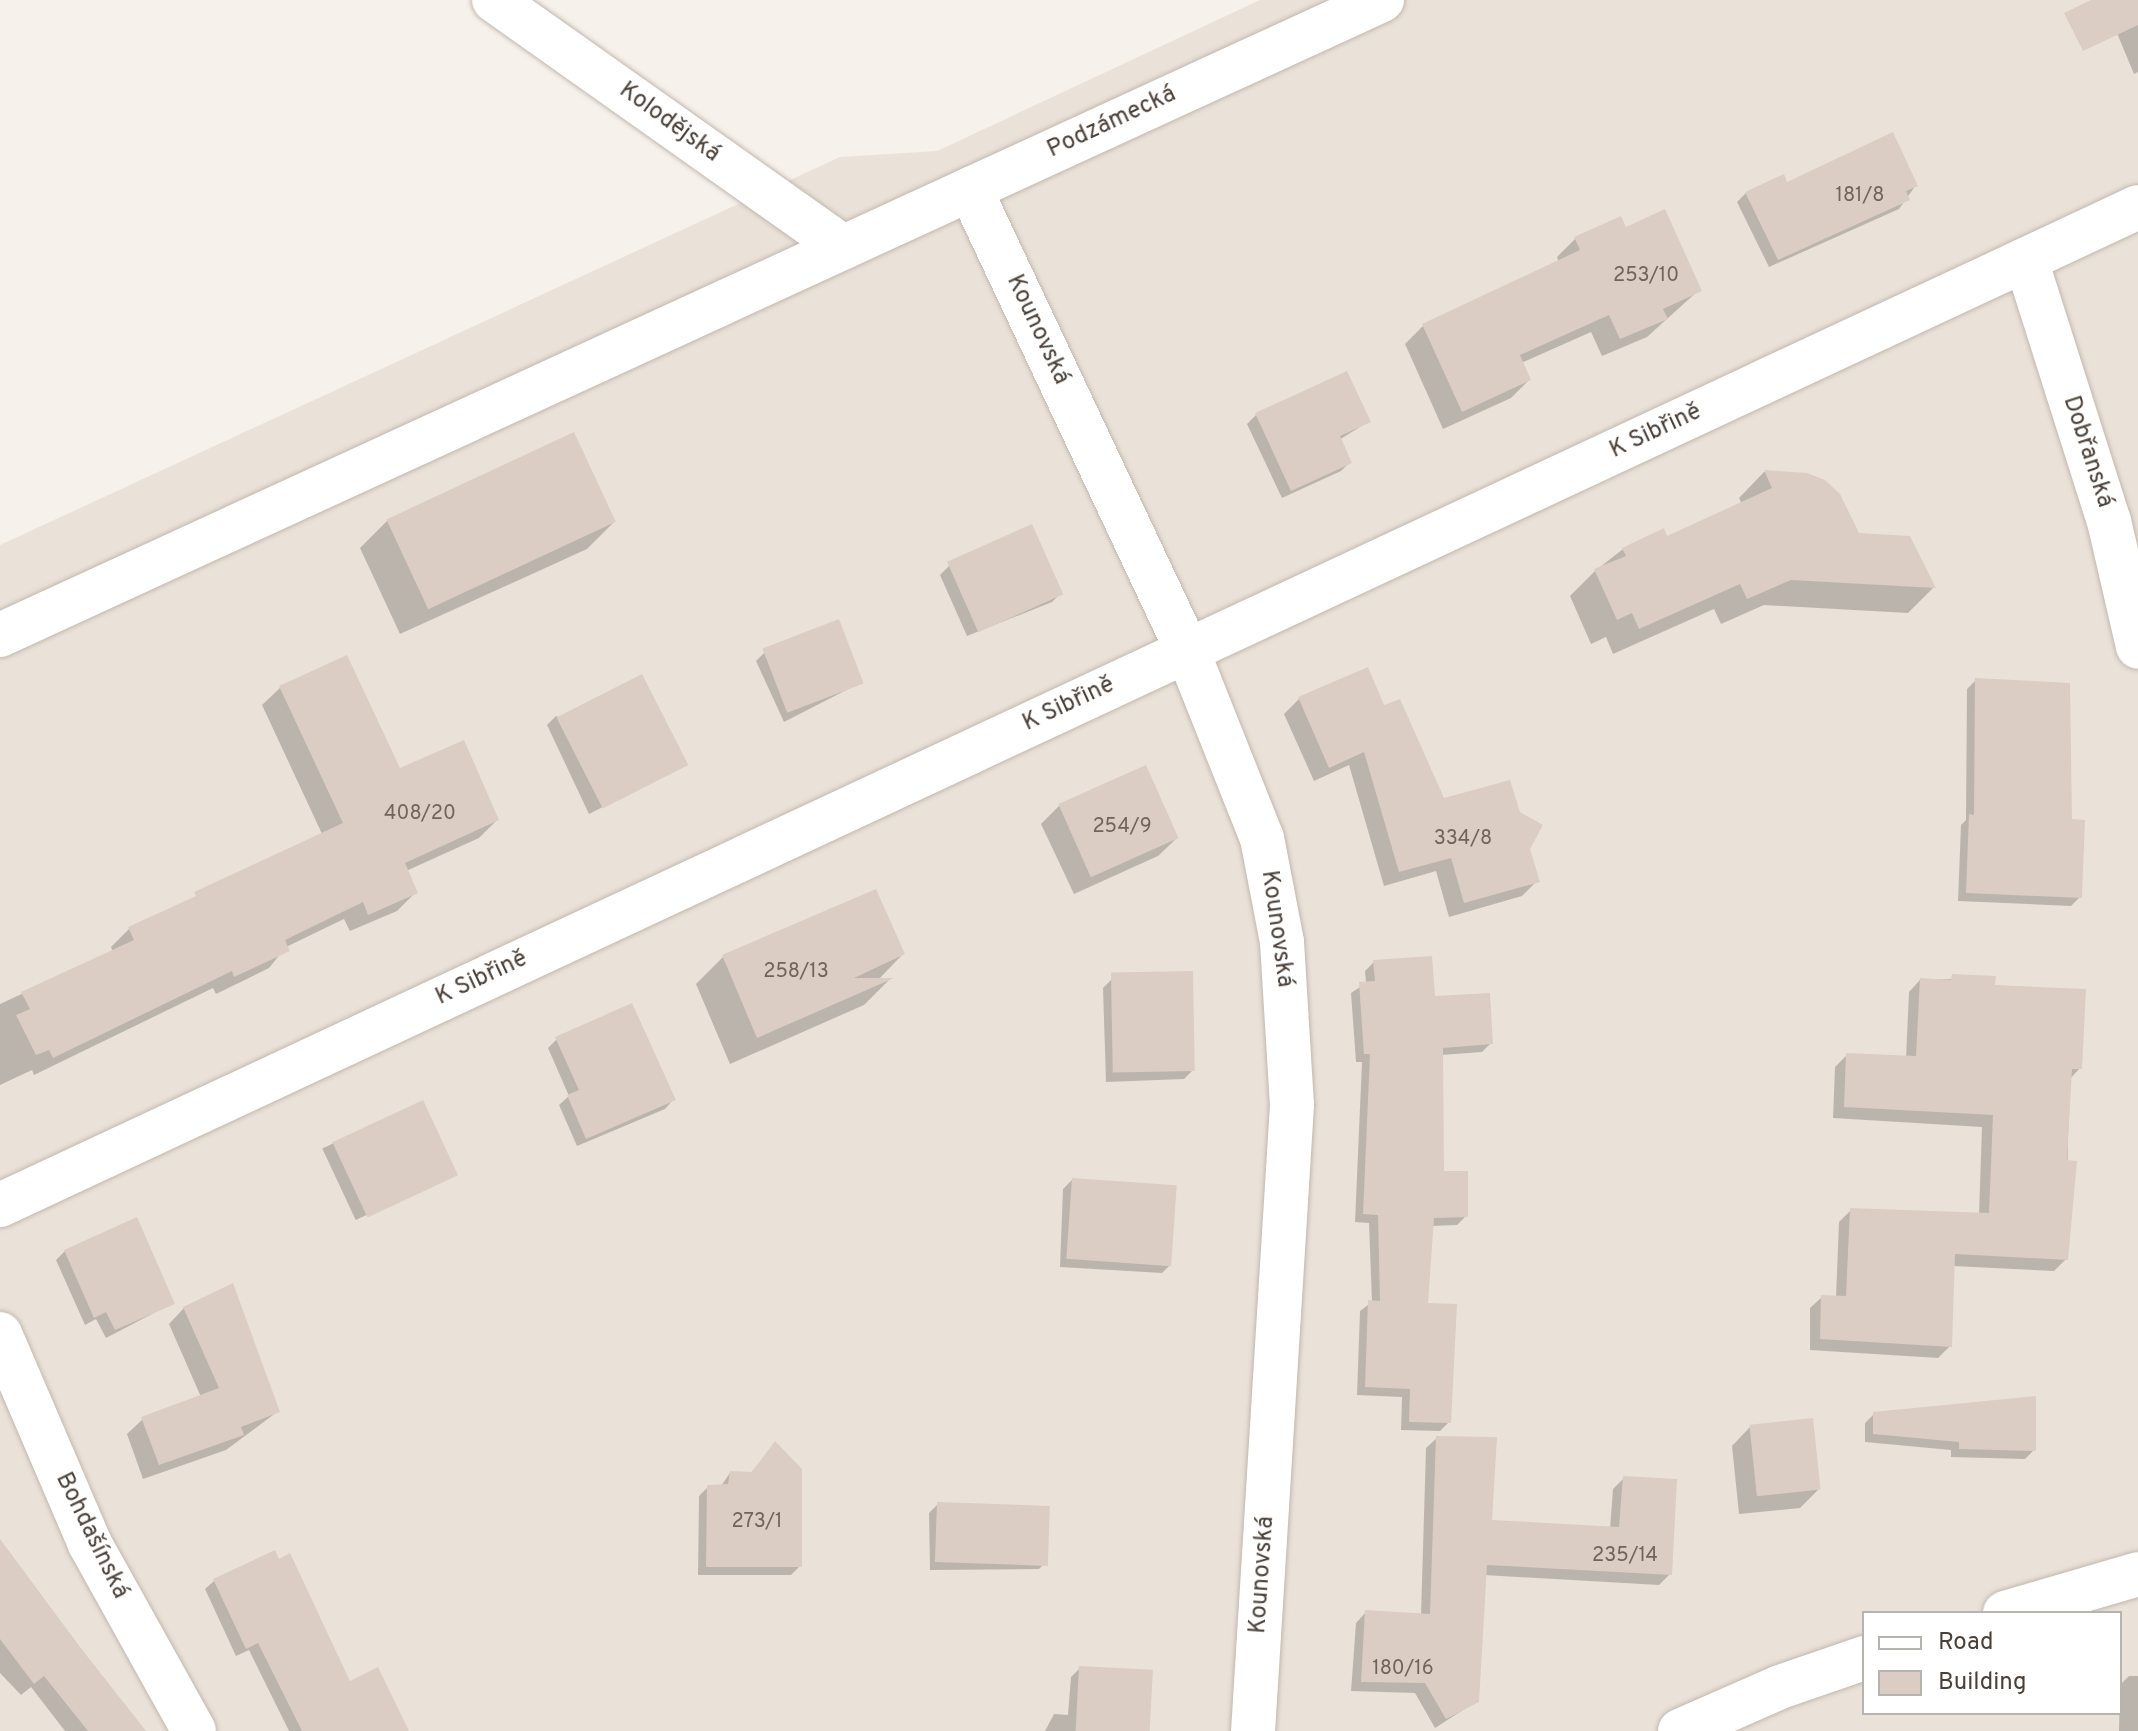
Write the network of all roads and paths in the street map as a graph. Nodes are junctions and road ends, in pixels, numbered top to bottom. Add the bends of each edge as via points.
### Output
1 (494, 0) edge
2 (1382, 0) edge
3 (970, 189) junction
4 (2138, 207) edge
5 (843, 247) junction
6 (2026, 260) junction
7 (0, 635) edge
8 (2138, 647) edge
9 (1187, 650) junction
10 (0, 1205) edge
11 (0, 1334) edge
12 (2138, 1574) edge
13 (2012, 1611) edge
14 (1862, 1659) edge
15 (194, 1731) edge
16 (1253, 1731) edge
17 (1680, 1731) edge

1 - 5 street, Kolodějská
2 - 3 street, Podzámecká
3 - 5 street, Podzámecká
3 - 9 street, Kounovská
4 - 6 street, K Sibřině
5 - 7 street, Podzámecká
6 - 8 street, Dobřanská via 2109,521
6 - 9 street, K Sibřině
9 - 10 street, K Sibřině
9 - 16 street, Kounovská via 1262,838 1283,957 1292,1105
11 - 15 street, Bohdašínská via 90,1544
12 - 13 street
14 - 17 street

